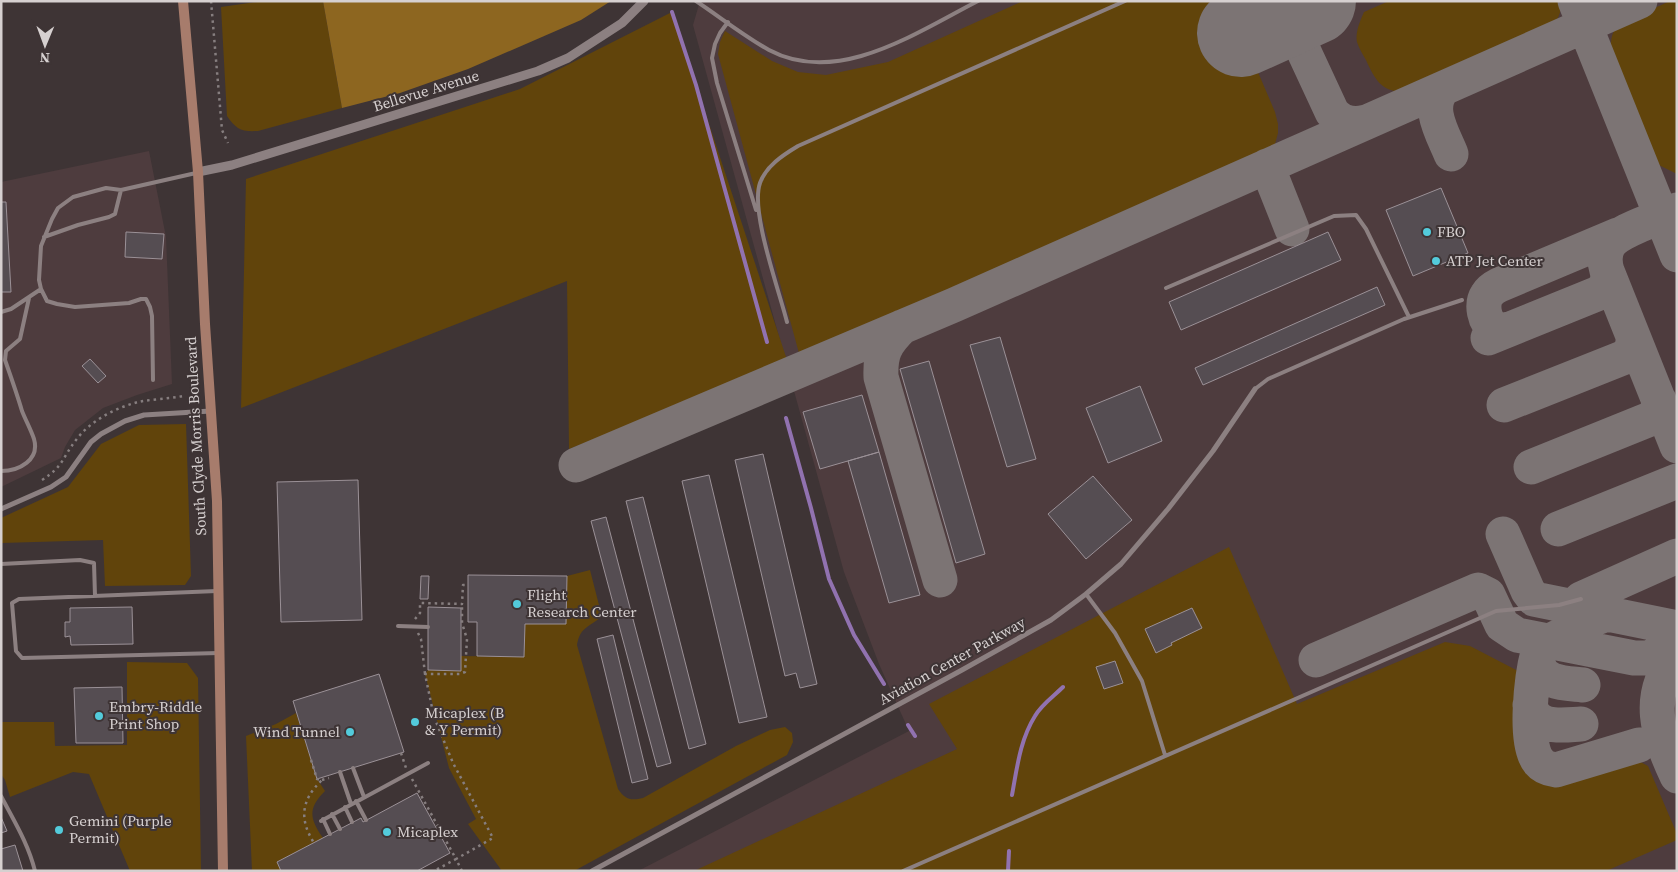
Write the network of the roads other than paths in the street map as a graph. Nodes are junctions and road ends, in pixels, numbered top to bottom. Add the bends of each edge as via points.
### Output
1 (183, 1) edge
2 (644, 1) edge
3 (696, 1) edge
4 (978, 1) edge
5 (1124, 1) edge
6 (728, 22) junction
7 (198, 172) junction
8 (122, 190) junction
9 (758, 215) junction
10 (44, 237) junction
11 (1166, 288) dead end
12 (41, 289) junction
13 (28, 298) junction
14 (1462, 300) dead end
15 (1, 312) edge
16 (1409, 317) junction
17 (787, 322) dead end
18 (153, 380) dead end
19 (1255, 389) joint
20 (211, 411) junction
21 (1, 471) edge
22 (1, 509) edge
23 (1, 564) edge
24 (217, 591) junction
25 (1086, 594) junction
26 (95, 596) junction
27 (1581, 599) dead end
28 (398, 626) dead end
29 (428, 627) dead end
30 (219, 653) junction
31 (1165, 754) junction
32 (428, 763) dead end
33 (354, 768) dead end
34 (340, 772) dead end
35 (1, 796) edge
36 (364, 797) junction
37 (356, 801) junction
38 (351, 804) junction
39 (345, 807) junction
40 (332, 814) junction
41 (366, 820) dead end
42 (352, 822) dead end
43 (340, 829) dead end
44 (330, 834) dead end
45 (35, 871) edge
46 (223, 871) edge
47 (592, 871) edge
48 (903, 871) edge

1 - 7 main road, South Clyde Morris Boulevard
2 - 7 street, Bellevue Avenue via 622,23 576,53 538,71 232,165
3 - 6 lane
4 - 6 lane via 879,51 837,62 800,60 770,50
5 - 9 lane via 782,155 760,182
6 - 9 lane via 715,44 712,58
7 - 8 lane
7 - 20 main road, South Clyde Morris Boulevard
8 - 10 lane via 115,214
8 - 10 lane via 106,188 73,196 58,208
9 - 17 lane
10 - 12 lane via 40,246
11 - 16 lane via 1334,216 1356,215
12 - 13 lane
12 - 18 lane via 47,301 76,307 146,299 152,316
13 - 15 lane
13 - 21 lane via 20,339 6,351 5,360 35,441 34,454 29,463
14 - 16 lane
16 - 19 lane via 1268,379
19 - 25 street, Aviation Center Parkway via 1213,451 1168,508 1121,564
20 - 22 street via 144,415 125,421 91,442 66,478
20 - 24 main road, South Clyde Morris Boulevard via 217,501
23 - 26 lane via 80,560 94,563
24 - 26 lane
24 - 30 main road, South Clyde Morris Boulevard
25 - 31 lane via 1115,633 1142,681
25 - 47 street, Aviation Center Parkway via 1051,620 962,670
26 - 30 lane via 19,599 12,603 16,651 22,658
27 - 31 lane via 1559,605 1496,611
28 - 29 lane
30 - 46 main road, South Clyde Morris Boulevard
31 - 48 lane
32 - 36 lane
33 - 36 lane
34 - 38 lane
35 - 45 lane via 20,829
36 - 37 lane
37 - 38 lane
37 - 41 lane
38 - 39 lane
39 - 40 lane
39 - 42 lane
40 - 43 lane
40 - 44 lane via 322,820

